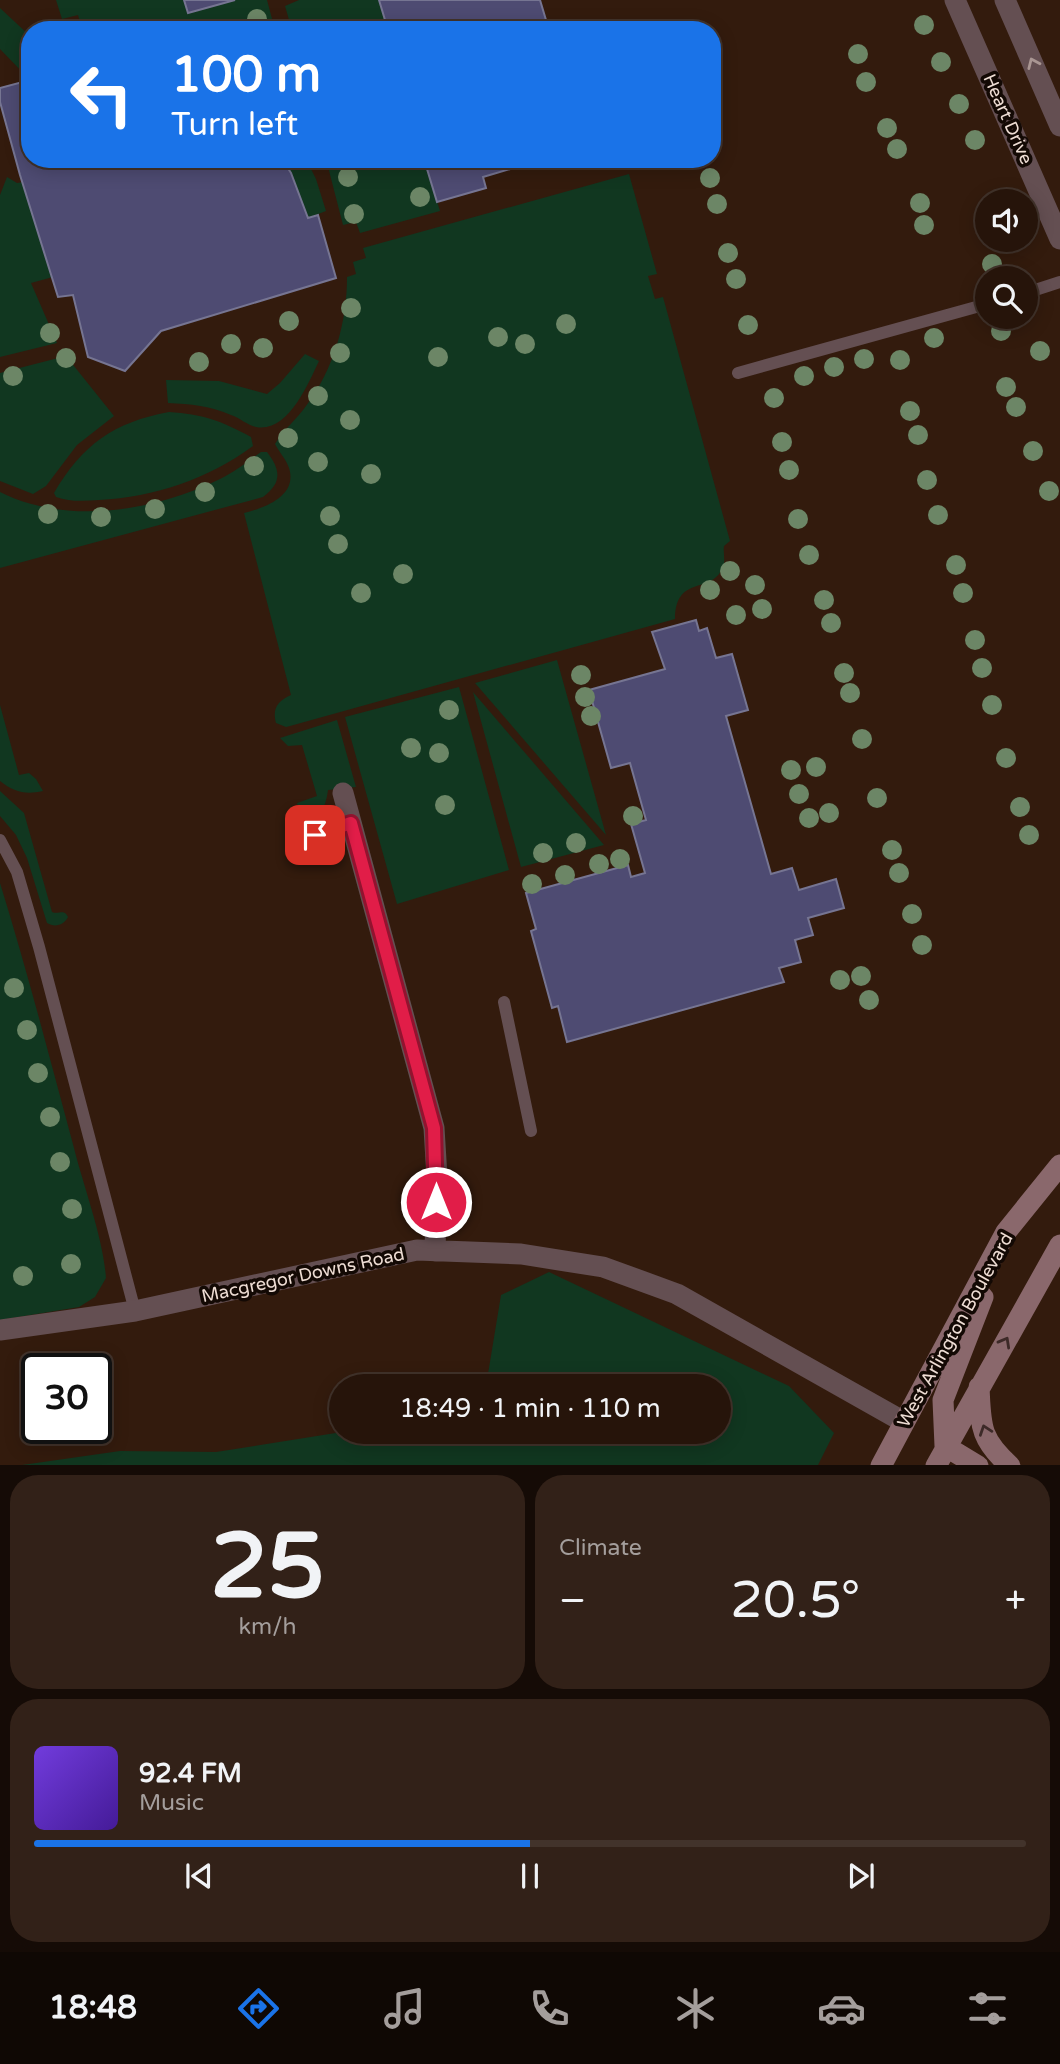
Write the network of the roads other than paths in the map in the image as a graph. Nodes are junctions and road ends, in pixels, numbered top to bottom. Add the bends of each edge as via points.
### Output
1 (955, 0) edge
2 (1005, 0) edge
3 (1060, 126) edge
4 (1060, 239) edge
5 (1060, 282) edge
6 (1038, 289) edge
7 (975, 307) edge
8 (738, 373) dead end
9 (343, 793) dead end
10 (351, 823) junction
11 (0, 840) edge
12 (297, 841) dead end
13 (504, 1002) dead end
14 (531, 1130) dead end
15 (1060, 1165) edge
16 (1006, 1232) junction
17 (1060, 1245) edge
18 (435, 1251) junction
19 (135, 1311) junction
20 (0, 1329) edge
21 (979, 1386) junction
22 (904, 1422) junction
23 (940, 1456) edge
24 (881, 1465) edge
25 (978, 1465) edge
26 (1010, 1465) edge

1 - 4 street, Heart Drive
3 -> 2 street
5 - 6 lane
7 - 8 lane
9 - 10 street
10 - 12 lane
10 - 18 street via 434,1128
11 - 19 lane via 18,872
13 - 14 lane
15 - 16 main road, West Arlington Boulevard
16 - 22 main road, West Arlington Boulevard
16 - 23 main road via 943,1400
21 -> 17 main road
18 - 19 street, Macgregor Downs Road via 417,1250
18 - 22 street, Macgregor Downs Road via 521,1254 603,1267 677,1294
19 - 20 street, Macgregor Downs Road
21 - 23 main road
26 -> 21 main road via 992,1450 981,1424
22 - 24 main road, West Arlington Boulevard
23 - 25 main road

